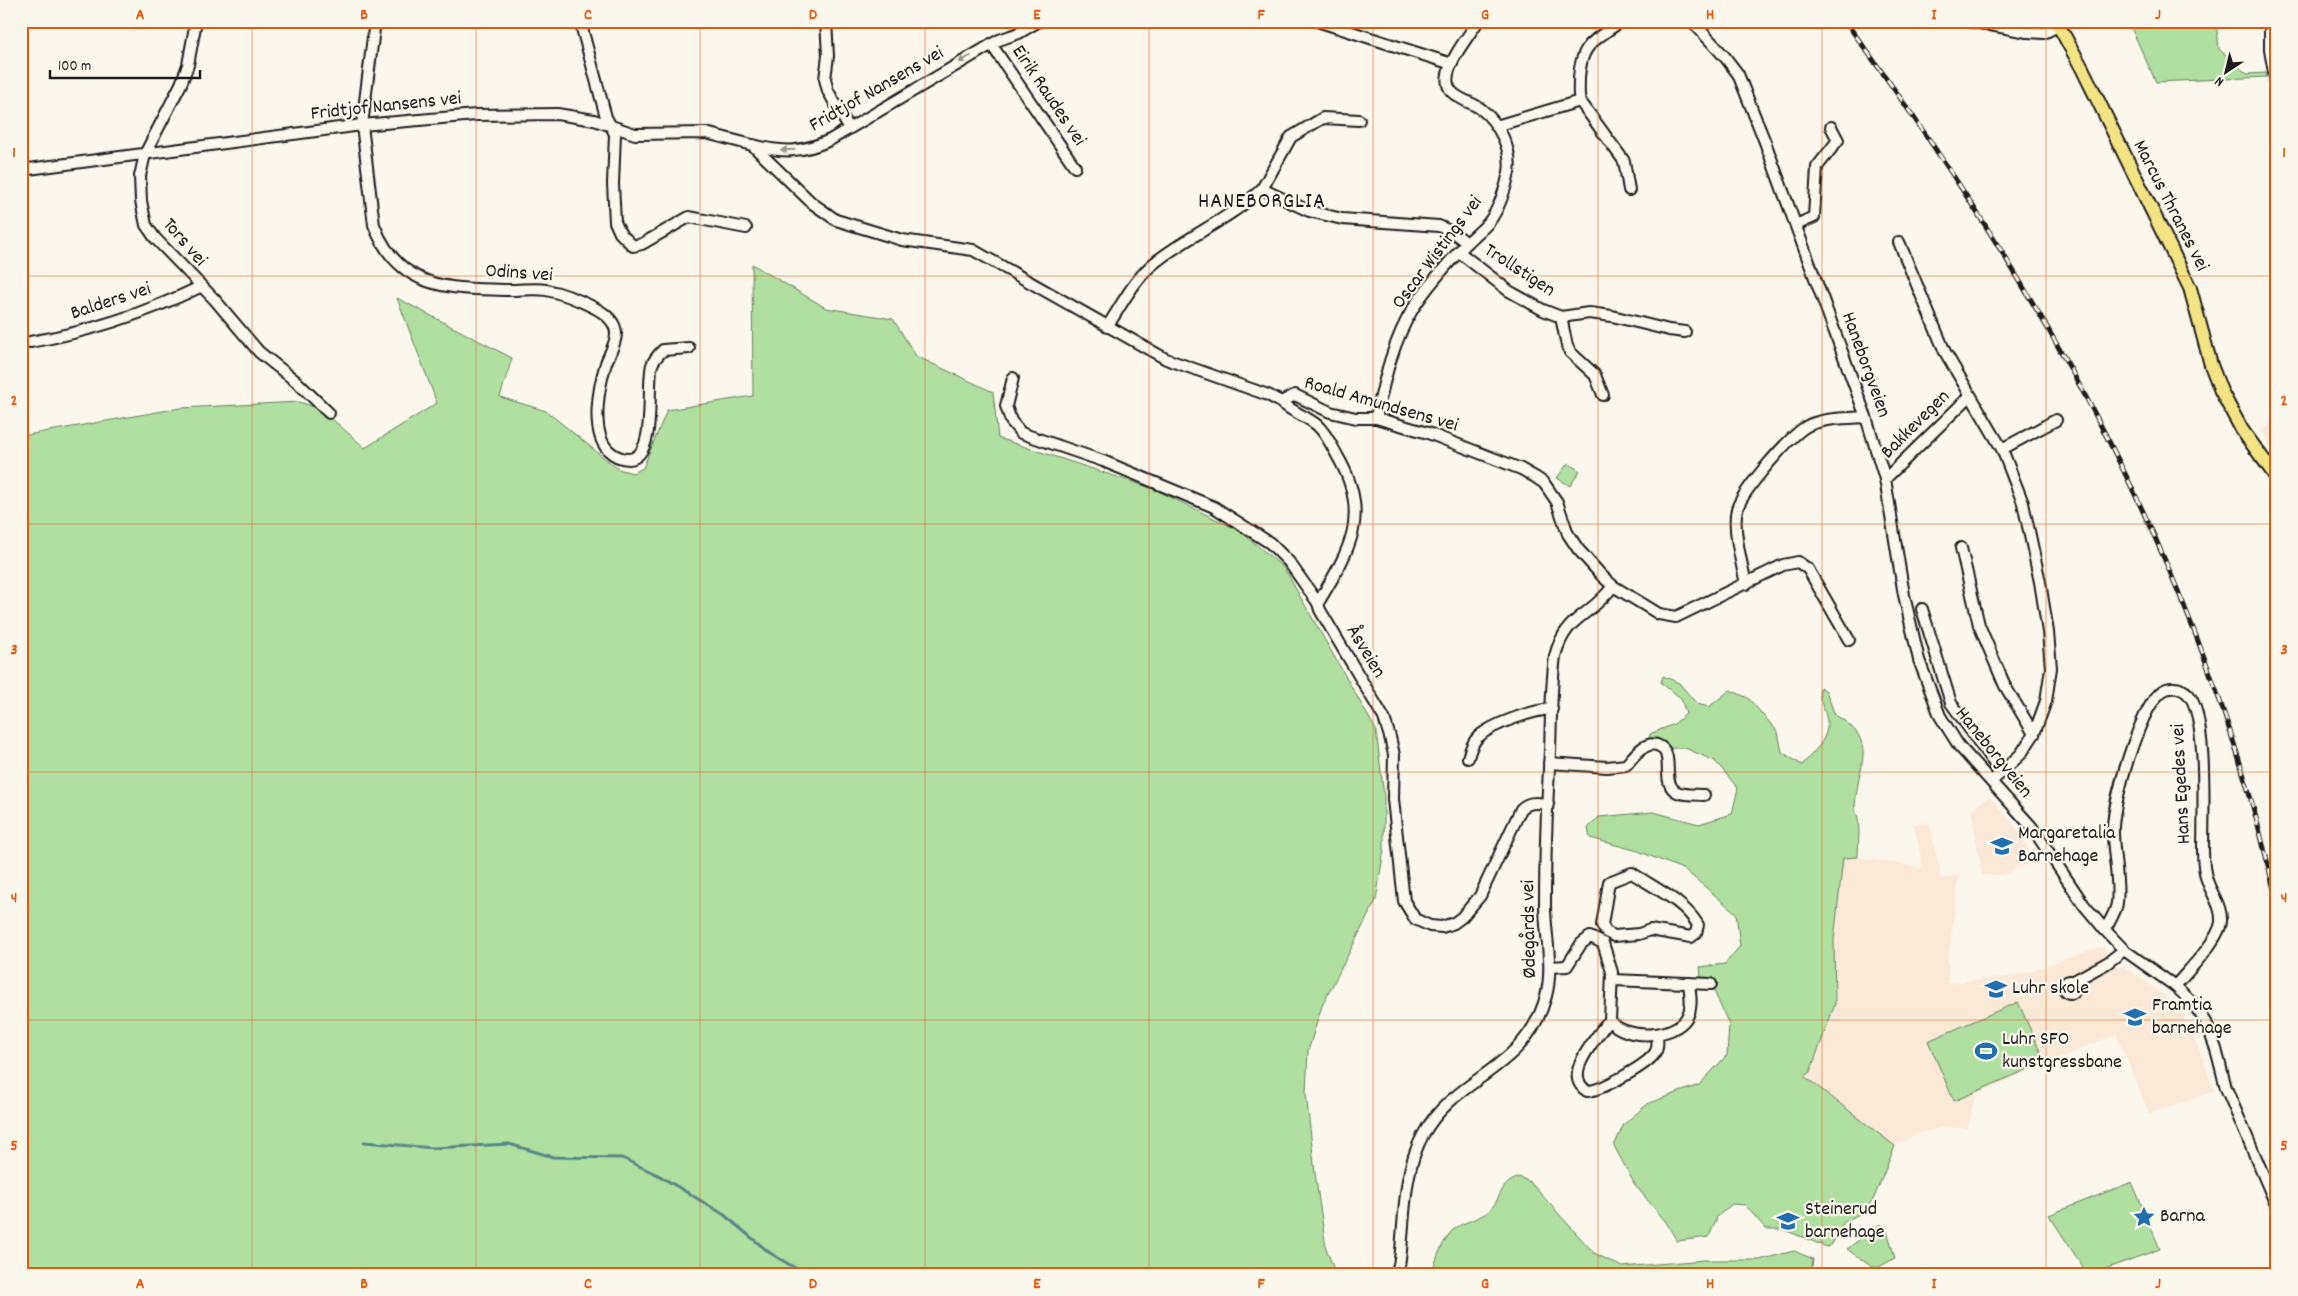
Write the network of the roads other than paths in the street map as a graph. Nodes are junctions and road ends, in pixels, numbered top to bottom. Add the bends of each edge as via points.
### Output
1 (196, 21) edge
2 (374, 21) edge
3 (580, 21) edge
4 (826, 21) edge
5 (1039, 21) edge
6 (1317, 21) edge
7 (1478, 21) edge
8 (1692, 21) edge
9 (1969, 21) edge
10 (2270, 21) edge
11 (2061, 23) edge
12 (1618, 24) dead end
13 (991, 44) junction
14 (1452, 64) junction
15 (2277, 90) edge
16 (1580, 101) junction
17 (1359, 120) dead end
18 (362, 125) junction
19 (1496, 126) junction
20 (612, 127) junction
21 (1830, 127) dead end
22 (849, 128) junction
23 (754, 147) junction
24 (145, 154) junction
25 (1075, 167) dead end
26 (21, 170) edge
27 (1262, 189) junction
28 (1629, 190) dead end
29 (1796, 225) junction
30 (746, 228) dead end
31 (1899, 242) dead end
32 (1468, 243) junction
33 (1459, 252) junction
34 (200, 287) junction
35 (1561, 317) junction
36 (1108, 327) junction
37 (1685, 332) dead end
38 (30, 342) dead end
39 (690, 348) dead end
40 (1013, 378) dead end
41 (1603, 396) dead end
42 (1970, 396) junction
43 (1281, 402) junction
44 (329, 412) dead end
45 (2234, 414) junction
46 (1866, 417) junction
47 (1376, 418) junction
48 (2056, 420) dead end
49 (2002, 449) junction
50 (2277, 465) edge
51 (2277, 478) edge
52 (1886, 479) junction
53 (1961, 548) dead end
54 (1746, 584) junction
55 (1613, 586) junction
56 (1318, 603) junction
57 (1922, 609) dead end
58 (1849, 640) dead end
59 (1552, 709) junction
60 (2034, 734) junction
61 (1468, 758) dead end
62 (1549, 763) junction
63 (2001, 773) junction
64 (1992, 781) junction
65 (1704, 795) dead end
66 (1548, 804) junction
67 (2105, 930) junction
68 (1603, 936) junction
69 (2124, 950) junction
70 (1550, 967) junction
71 (1613, 980) junction
72 (2074, 981) dead end
73 (1689, 983) junction
74 (1711, 984) dead end
75 (2174, 986) junction
76 (1610, 1021) junction
77 (1657, 1034) junction
78 (2277, 1207) edge
79 (1396, 1275) edge

1 - 24 street, Tors vei via 181,84
2 - 18 street, Odins vei
3 - 20 street via 606,117
4 - 22 street via 828,56 824,79
5 - 13 street, Fridtjof Nansens vei
6 - 14 street
7 - 14 street, Oscar Wistings vei
8 - 29 street, Haneborgveien via 1738,74
9 - 11 street via 2044,33
10 - 15 street via 2270,50
11 - 45 main road, Marcus Thranes vei via 2190,288 2211,365
12 - 16 street via 1592,42 1583,54
13 -> 22 street, Fridtjof Nansens vei
13 - 25 street, Eirik Raudes vei
14 - 19 street, Oscar Wistings vei via 1447,84 1450,91 1480,108
16 - 19 street
16 - 28 street via 1624,161
17 - 27 street via 1323,118 1291,137
18 - 20 street, Fridtjof Nansens vei via 525,113 557,114 594,120
18 - 24 street, Fridtjof Nansens vei
18 - 39 street, Odins vei via 374,225 388,253 409,274 438,286 546,290 573,298 606,314 616,335 599,394 598,422 602,444 613,455 630,459 641,450 649,426 654,359 663,350
19 - 32 street, Oscar Wistings vei via 1503,137 1508,157 1505,189 1490,221
20 - 23 street, Fridtjof Nansens vei via 650,135 706,133
20 - 30 street via 615,134 613,210 620,233 630,244 642,244 689,218
21 - 29 street via 1838,140 1817,167 1814,217
22 -> 23 street, Fridtjof Nansens vei via 809,150 774,151
23 - 36 street, Roald Amundsens vei via 812,203 836,220 902,240 973,250
24 - 26 street, Fridtjof Nansens vei
24 - 34 street, Tors vei via 140,176 146,225
27 - 32 street via 1309,211 1342,219 1439,226
27 - 36 street via 1244,206 1157,260 1136,282
29 - 46 street, Haneborgveien
31 - 42 street via 1945,352
32 - 33 street, Oscar Wistings vei
33 - 35 street, Trollstigen via 1510,291
33 - 47 street, Oscar Wistings vei via 1434,280 1406,322
34 - 38 street, Balders vei via 150,310 57,338
34 - 44 street, Tors vei via 259,352
35 - 37 street, Trollstigen via 1588,313
35 - 41 street, Trollstigen via 1570,352 1595,375
36 - 43 street, Roald Amundsens vei via 1166,359
40 - 56 street, Åsveien via 1006,406 1011,421 1021,432 1214,507 1270,543 1289,562
42 - 49 street
42 - 52 street, Bakkevegen
43 - 47 street, Roald Amundsens vei via 1295,395 1330,412 1356,418
43 - 56 street via 1324,432 1354,492 1352,538
45 - 50 main road, Marcus Thranes vei
45 - 51 main road, Marcus Thranes vei
46 - 52 street, Haneborgveien
46 - 54 street via 1809,425 1797,433 1752,485 1737,509 1738,544
47 - 55 street, Roald Amundsens vei via 1428,433 1521,469 1544,483 1557,502 1568,534 1578,549
48 - 49 street
49 - 60 street via 2023,503 2035,550 2048,632 2050,668 2046,700
52 - 64 street, Haneborgveien via 1904,595 1926,681 1948,731
53 - 60 street via 1979,625 2005,686
54 - 55 street, Roald Amundsens vei via 1676,617 1659,614
54 - 58 street, Roald Amundsens vei via 1783,565 1802,563
55 - 59 street, Ødegårds vei via 1602,601 1573,621 1562,636 1555,656
56 - 66 street, Åsveien via 1384,718 1390,737 1404,901 1415,919 1442,927 1462,917 1480,896 1521,809 1530,803
57 - 63 street via 1952,703
59 - 61 street via 1522,714 1484,732 1474,742
59 - 62 street, Ødegårds vei
60 - 63 street via 2021,754
62 - 65 street via 1626,766 1644,747 1655,744 1666,754 1672,789 1679,793
62 - 66 street, Ødegårds vei
63 - 64 street
64 - 67 street, Haneborgveien via 2031,826 2084,905
66 - 70 street, Ødegårds vei via 1545,905
67 - 69 street, Haneborgveien
67 - 75 street, Hans Egedes vei via 2117,903 2115,805 2140,728 2156,697 2174,687 2187,693 2200,723 2204,870 2220,909 2221,922 2215,937
68 - 68 street via 1639,934 1650,930 1691,937 1698,925 1685,909 1632,873 1609,882
68 - 70 street via 1585,940 1567,966
68 - 71 street
69 - 72 street
69 - 75 street, Haneborgveien
70 - 79 street, Ødegårds vei via 1546,996 1525,1039 1503,1063 1452,1100 1423,1134 1409,1173
71 - 73 street
71 - 76 street
73 - 74 street
73 - 77 street via 1691,1001 1687,1018 1676,1029
75 - 78 street, Haneborgveien via 2192,1002 2206,1022 2226,1088
76 - 77 street via 1615,1028 1627,1032
76 - 77 street via 1580,1061 1578,1081 1587,1091 1602,1088 1645,1062 1655,1053

